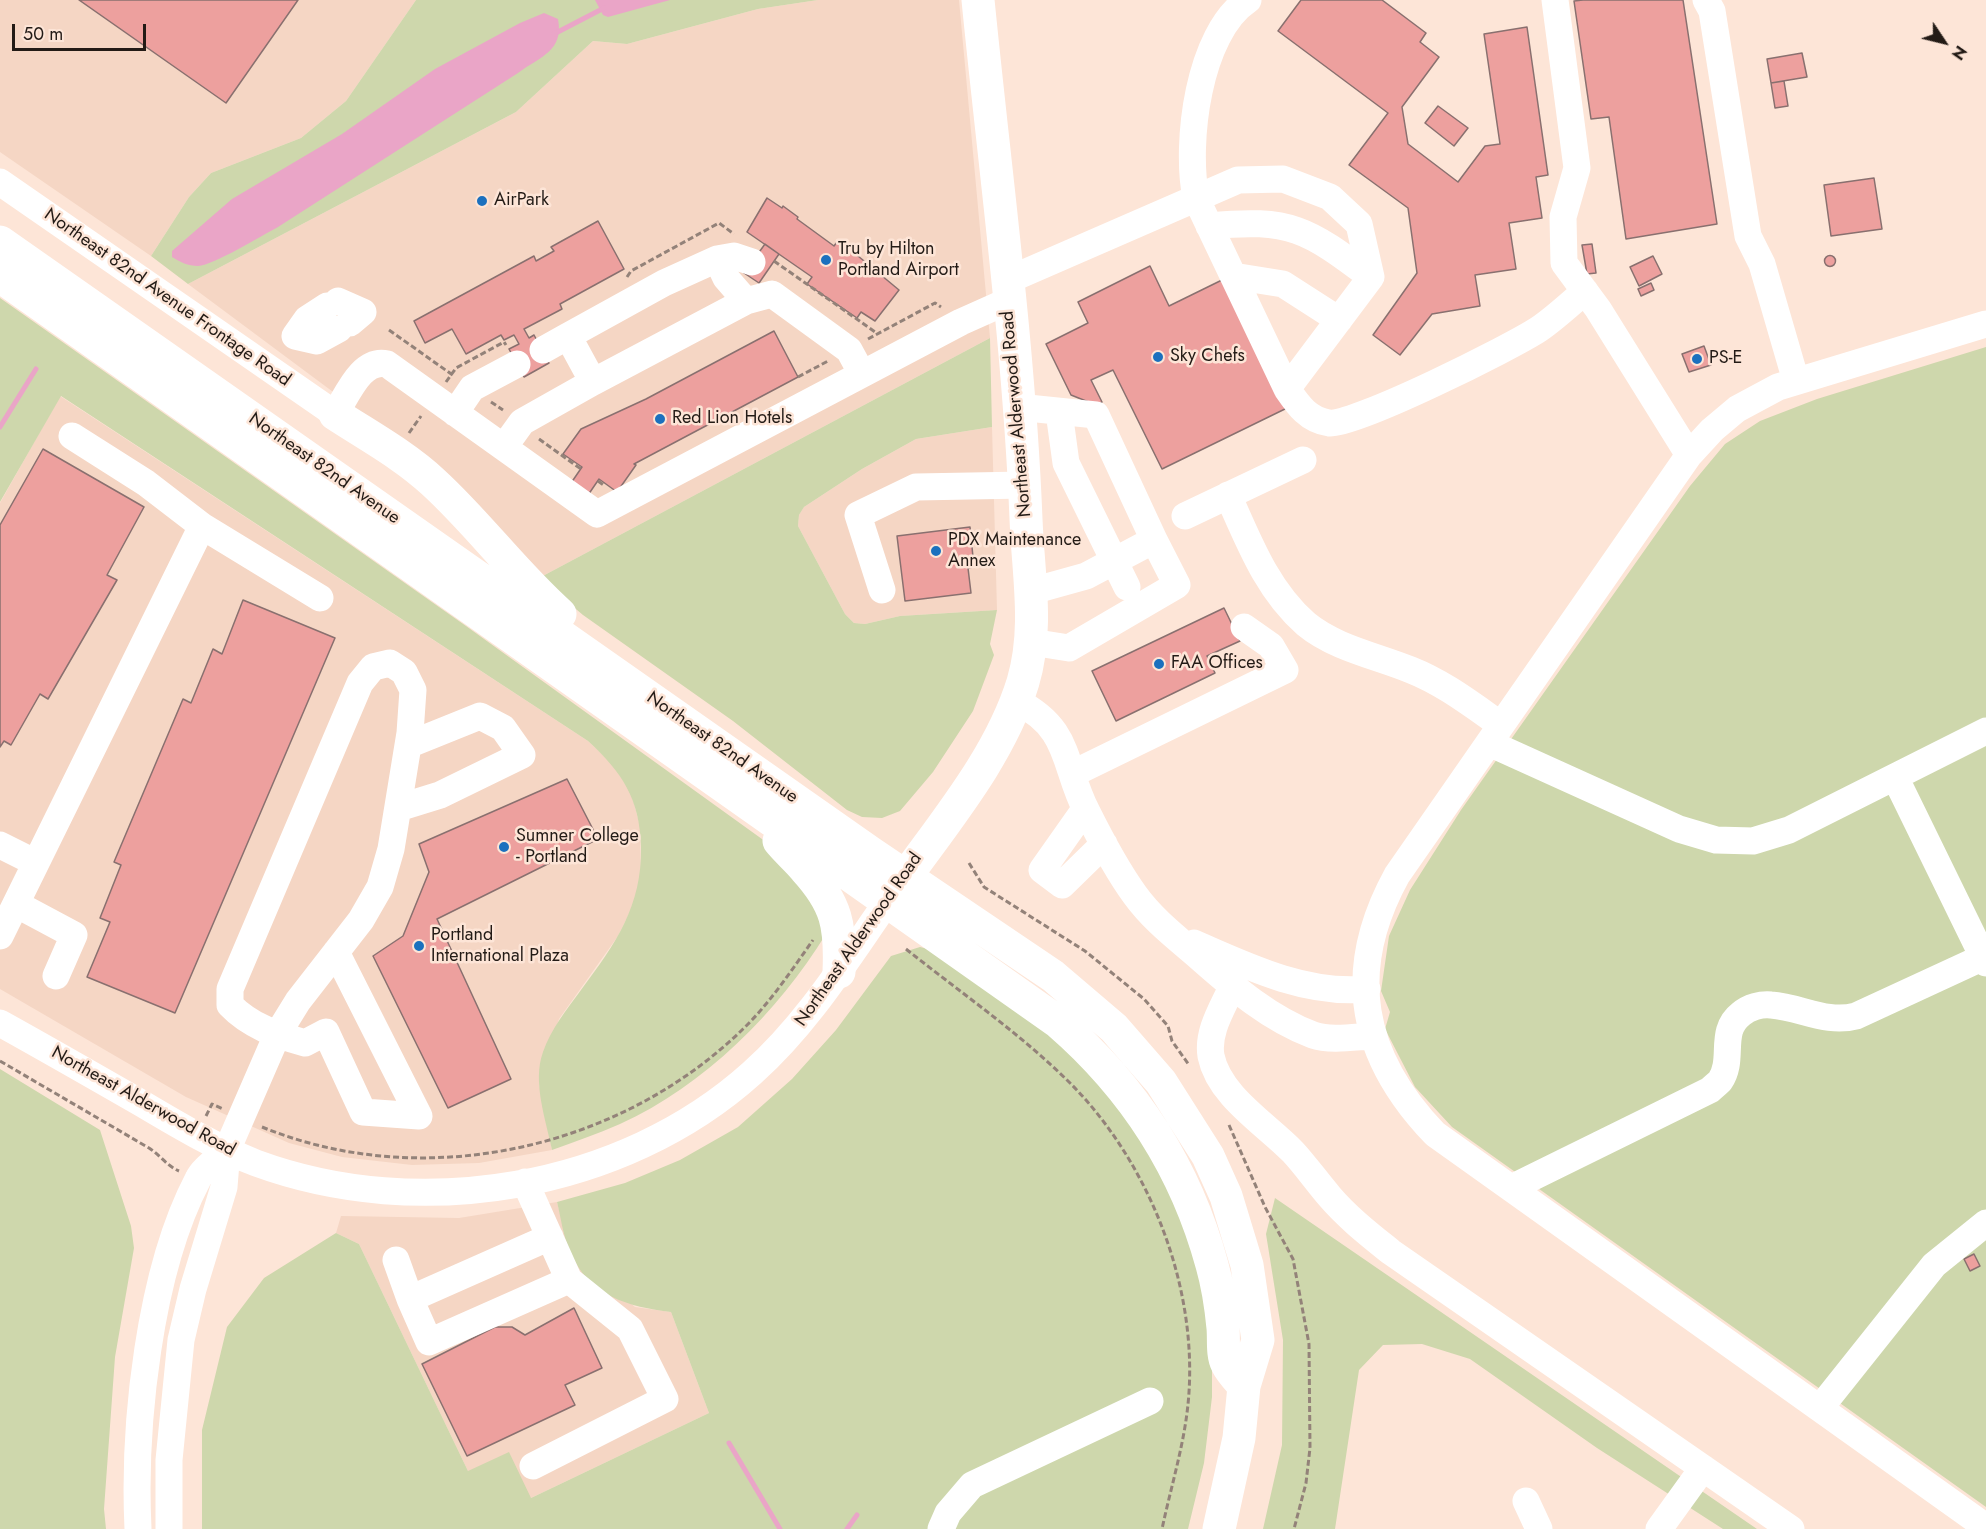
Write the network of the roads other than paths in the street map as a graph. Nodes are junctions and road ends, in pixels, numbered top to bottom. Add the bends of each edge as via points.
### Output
1 (978, 0) edge
2 (1248, 0) edge
3 (1555, 0) edge
4 (1706, 0) edge
5 (0, 182) edge
6 (1196, 198) junction
7 (1209, 225) junction
8 (0, 242) edge
9 (717, 259) junction
10 (0, 276) edge
11 (763, 276) junction
12 (1233, 276) junction
13 (1371, 277) junction
14 (1007, 291) junction
15 (1585, 291) junction
16 (746, 302) junction
17 (338, 315) dead end
18 (1340, 320) junction
19 (1986, 324) edge
20 (568, 336) junction
21 (543, 350) dead end
22 (517, 364) dead end
23 (268, 369) junction
24 (862, 374) junction
25 (1796, 381) junction
26 (592, 382) junction
27 (1287, 389) junction
28 (1018, 407) junction
29 (1059, 411) junction
30 (455, 413) junction
31 (335, 414) junction
32 (72, 436) dead end
33 (504, 447) junction
34 (1689, 455) junction
35 (1303, 460) dead end
36 (1024, 485) junction
37 (1228, 495) junction
38 (1185, 516) dead end
39 (202, 526) junction
40 (1154, 540) junction
41 (1114, 560) junction
42 (1127, 587) dead end
43 (882, 590) dead end
44 (1032, 591) junction
45 (320, 598) dead end
46 (1244, 627) dead end
47 (1031, 642) junction
48 (643, 693) junction
49 (1016, 701) junction
50 (1986, 731) edge
51 (1495, 734) junction
52 (408, 745) junction
53 (1072, 774) junction
54 (1895, 777) junction
55 (751, 804) junction
56 (398, 808) junction
57 (1085, 809) junction
58 (1104, 844) junction
59 (0, 845) edge
60 (36, 863) junction
61 (906, 875) junction
62 (888, 902) junction
63 (16, 904) junction
64 (1168, 932) junction
65 (0, 936) edge
66 (336, 952) junction
67 (1985, 959) edge
68 (839, 972) junction
69 (56, 976) dead end
70 (1232, 987) junction
71 (1367, 989) junction
72 (0, 1023) edge
73 (277, 1035) junction
74 (1372, 1036) junction
75 (227, 1150) junction
76 (525, 1182) junction
77 (1510, 1188) junction
78 (1986, 1223) edge
79 (550, 1237) junction
80 (396, 1260) dead end
81 (569, 1280) junction
82 (410, 1299) junction
83 (1244, 1386) junction
84 (1150, 1401) dead end
85 (1820, 1408) junction
86 (137, 1458) junction
87 (169, 1460) junction
88 (533, 1466) dead end
89 (1703, 1468) junction
90 (1526, 1501) dead end
91 (1986, 1527) edge
92 (138, 1529) edge
93 (169, 1529) edge
94 (941, 1529) edge
95 (1219, 1529) edge
96 (1539, 1529) edge
97 (1659, 1529) edge
98 (1791, 1529) edge

1 - 14 main road, Northeast Alderwood Road
2 - 6 street via 1223,27 1199,89 1192,138
3 - 15 street via 1577,168 1563,217 1564,263
4 - 25 street via 1712,11 1748,236 1762,264
5 - 23 street, Northeast 82nd Avenue Frontage Road
6 - 7 street
6 - 13 street via 1238,180 1283,179 1330,197 1359,224
6 - 14 street
7 - 12 street
7 - 13 street via 1253,222 1288,226 1322,240
8 - 48 main road, Northeast 82nd Avenue
9 - 11 street via 734,256
9 - 16 street via 726,278
9 - 20 street
10 - 55 main road, Northeast 82nd Avenue
11 - 16 street
11 - 24 street via 849,350
12 - 18 street via 1283,284
12 - 27 street
13 - 18 street
14 - 24 street via 969,317
14 - 28 main road, Northeast Alderwood Road
15 - 27 street via 1538,330 1422,389 1350,419 1330,423 1312,417
15 - 34 street
16 - 26 street
17 - 23 street via 307,319
18 - 27 street
19 - 25 street
20 - 21 street
20 - 26 street
22 - 30 street via 472,388
23 - 31 street, Northeast 82nd Avenue Frontage Road
24 - 33 street via 597,514
25 - 34 street via 1737,409
26 - 33 street via 522,422
28 - 29 street
28 - 36 main road, Northeast Alderwood Road
29 - 40 street via 1096,415
29 - 41 street via 1066,463
30 - 31 street via 387,364 378,362 360,375
30 - 33 street
31 - 48 main road via 431,480 484,532 535,592
32 - 39 street via 146,483
34 - 51 street
35 - 37 street
36 - 43 street via 916,487 858,515
36 - 44 main road, Northeast Alderwood Road
37 - 38 street
37 - 51 street via 1260,566 1277,593 1307,624 1338,643 1413,670 1445,687
39 - 45 street
39 - 60 street
40 - 41 street
40 - 47 street via 1177,585 1069,648
41 - 42 street
41 - 44 street via 1086,576
44 - 47 main road, Northeast Alderwood Road
46 - 53 street via 1271,646 1285,670
47 - 49 main road, Northeast Alderwood Road
48 - 61 main road, Northeast 82nd Avenue
49 - 53 street via 1052,725
49 - 61 main road, Northeast Alderwood Road via 980,770
50 - 54 street
51 - 54 street via 1679,829 1716,840 1753,840 1790,830
51 - 71 street via 1382,902 1371,938
52 - 56 street
52 - 56 street via 480,716 503,728 522,755 440,795
52 - 73 street via 413,690 404,672 390,663 373,667 360,683 230,989 230,1005 242,1018
53 - 57 street
54 - 67 street
55 - 62 main road, Northeast 82nd Avenue
55 - 68 main road via 831,903 840,936
56 - 66 street via 380,887 361,921
57 - 58 street
57 - 58 street via 1042,870 1062,885
58 - 64 street via 1136,896
59 - 60 street
60 - 63 street
61 - 62 main road, Northeast Alderwood Road
61 - 83 main road, Northeast 82nd Avenue via 1084,1000 1140,1055 1186,1118 1226,1196 1247,1265 1258,1340
62 - 68 street, Northeast Alderwood Road
62 - 83 main road, Northeast 82nd Avenue via 1074,1037 1102,1064 1150,1124 1187,1191 1202,1228 1221,1308 1226,1363
63 - 65 street
63 - 69 street via 74,935
64 - 70 street
64 - 71 street via 1297,983 1341,992
66 - 73 street
66 - 73 street via 419,1116 363,1112 326,1032 305,1043
67 - 77 street via 1842,1020 1763,1004 1746,1010 1732,1021 1726,1037 1726,1064 1720,1080 1710,1090
68 - 76 street, Northeast Alderwood Road via 773,1054 697,1116 629,1150 562,1174
70 - 74 street via 1315,1035
70 - 89 street via 1212,1034 1211,1054 1216,1073 1234,1097 1308,1168 1330,1198 1391,1252
71 - 74 street
72 - 75 street, Northeast Alderwood Road
73 - 75 street
74 - 77 street via 1392,1080 1425,1124
75 - 76 street, Northeast Alderwood Road via 318,1180 382,1191 449,1192
75 - 86 street via 198,1177 165,1270 145,1373
75 - 87 street via 224,1187 181,1340
76 - 79 street
77 - 85 street
78 - 85 street via 1934,1265
79 - 81 street
79 - 82 street
80 - 82 street
81 - 82 street via 429,1342
81 - 88 street via 630,1329 665,1399
83 - 95 main road, Northeast 82nd Avenue via 1238,1447
84 - 94 street via 972,1485 948,1513
85 - 91 street
86 - 87 street
86 - 92 street
87 - 93 street
89 - 97 street
89 - 98 street
90 - 96 street

